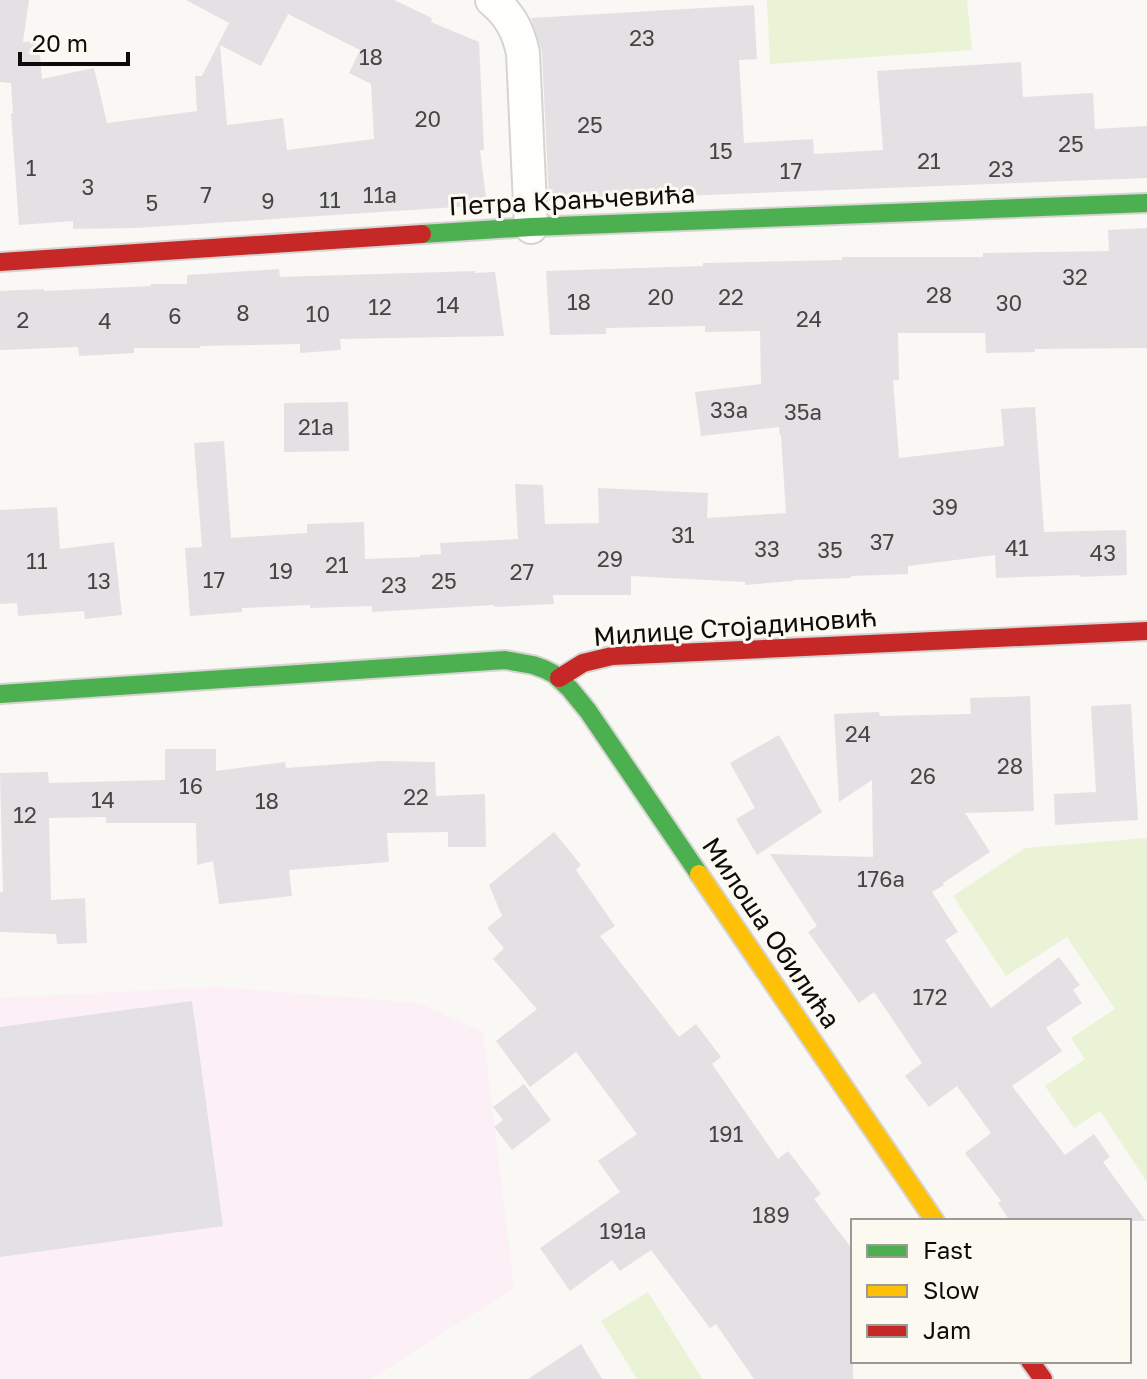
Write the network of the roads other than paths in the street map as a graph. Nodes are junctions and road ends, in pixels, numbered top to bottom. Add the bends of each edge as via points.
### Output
1 (492, 0) edge
2 (1147, 203) edge
3 (531, 227) junction
4 (0, 262) edge
5 (1147, 631) edge
6 (559, 678) junction
7 (0, 694) edge
8 (934, 1219) edge

1 - 3 street via 511,19 523,53
2 - 3 street, Петра Крањчевића
3 - 4 street, Петра Крањчевића
5 - 6 street, Милице Стојадиновић via 612,656 589,659
6 - 7 street via 543,667 505,660
6 - 8 street, Милоша Обилића via 617,752

